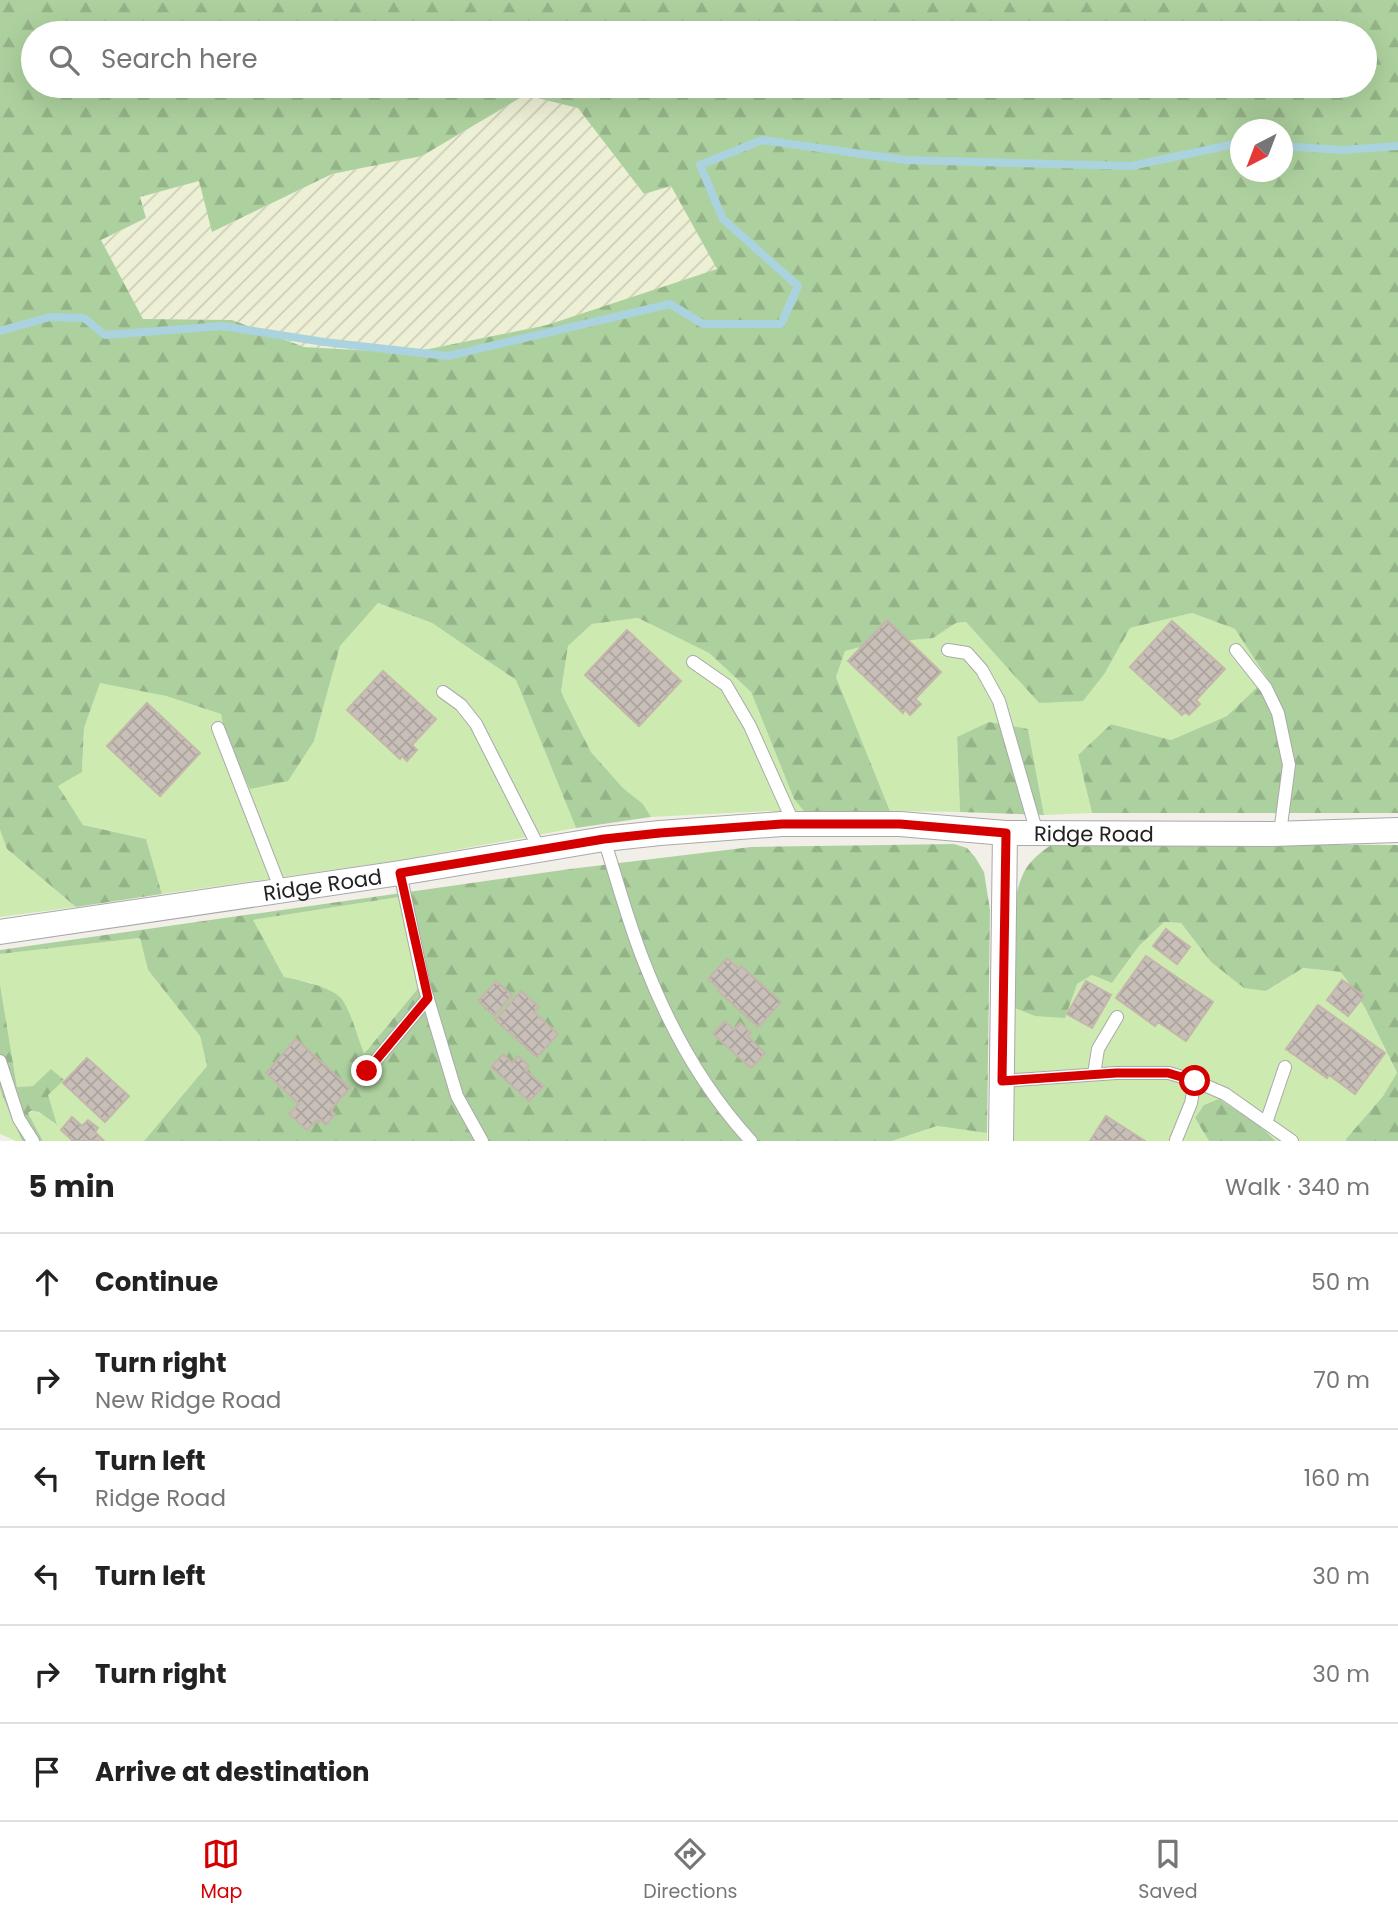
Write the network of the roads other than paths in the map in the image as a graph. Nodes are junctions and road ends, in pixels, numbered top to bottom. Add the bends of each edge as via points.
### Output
1 (948, 650) dead end
2 (1236, 650) dead end
3 (693, 662) dead end
4 (443, 692) dead end
5 (218, 728) dead end
6 (794, 824) junction
7 (1398, 830) edge
8 (1006, 833) junction
9 (1037, 833) junction
10 (1280, 834) junction
11 (604, 839) junction
12 (540, 850) junction
13 (400, 873) junction
14 (281, 890) junction
15 (0, 932) edge
16 (428, 998) junction
17 (1116, 1017) dead end
18 (0, 1061) edge
19 (1285, 1067) dead end
20 (367, 1071) dead end
21 (1094, 1074) junction
22 (1002, 1081) junction
23 (1195, 1081) junction
24 (1266, 1123) junction
25 (1177, 1139) edge
26 (33, 1141) edge
27 (482, 1141) edge
28 (751, 1141) edge
29 (1001, 1141) edge
30 (1292, 1141) edge

1 - 9 lane via 967,653 999,701
2 - 10 lane via 1266,688 1278,713 1289,765
3 - 6 lane via 726,685 750,726
4 - 12 lane via 476,724
5 - 14 lane
6 - 8 street, Ridge Road via 900,824
6 - 11 street, Ridge Road
7 - 10 street, Ridge Road
8 - 9 street, Ridge Road
8 - 22 street
9 - 10 street, Ridge Road
11 - 12 street, Ridge Road
11 - 28 lane via 644,962 684,1049 727,1115
12 - 13 street, Ridge Road
13 - 14 street, Ridge Road
13 - 16 lane
14 - 15 street, Ridge Road
16 - 20 lane
16 - 27 lane via 457,1096
17 - 21 lane via 1098,1049
18 - 26 lane via 19,1119
19 - 24 lane
21 - 22 lane
21 - 23 lane via 1168,1073
22 - 29 street
23 - 24 lane via 1225,1094
23 - 25 lane
24 - 30 lane

